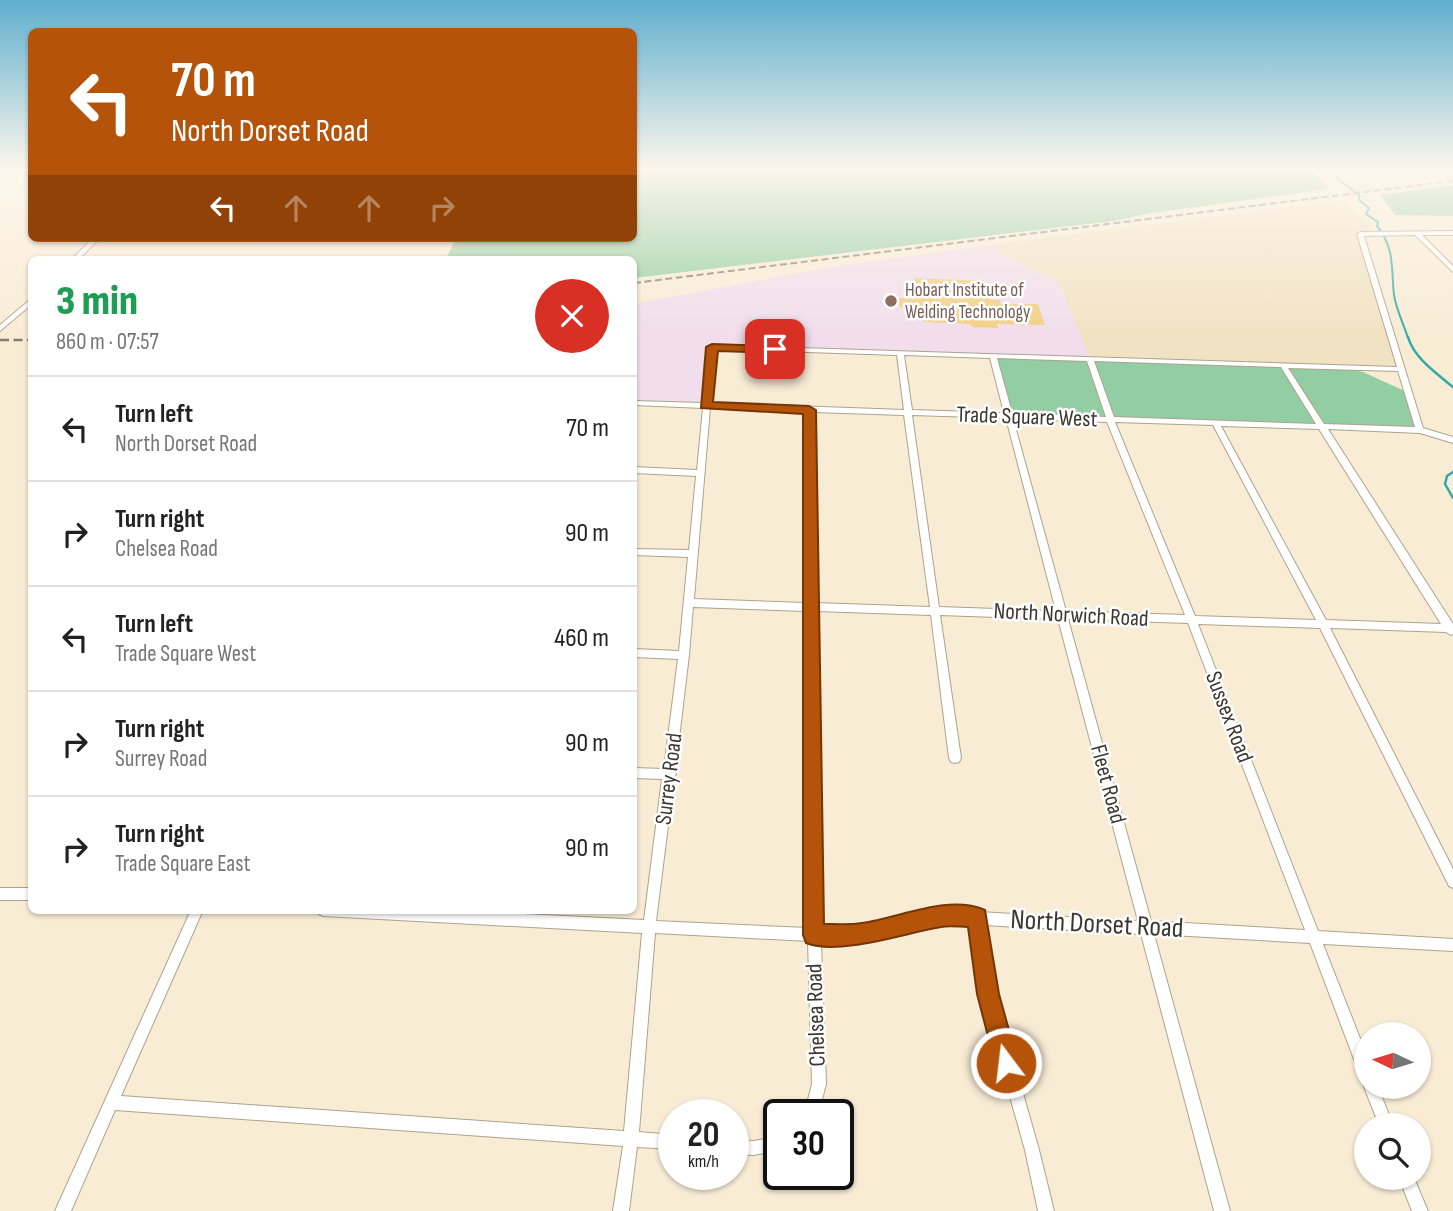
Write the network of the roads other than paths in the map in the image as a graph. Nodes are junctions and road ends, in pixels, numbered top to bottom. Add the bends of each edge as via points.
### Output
1 (1453, 233) edge
2 (1417, 234) junction
3 (93, 242) edge
4 (78, 256) edge
5 (1453, 270) edge
6 (28, 304) edge
7 (0, 330) edge
8 (900, 354) junction
9 (993, 357) junction
10 (1090, 360) junction
11 (1283, 365) junction
12 (1402, 369) junction
13 (637, 403) edge
14 (706, 405) junction
15 (809, 410) junction
16 (907, 412) junction
17 (1008, 417) junction
18 (1111, 421) junction
19 (1216, 423) junction
20 (1321, 426) junction
21 (1420, 429) junction
22 (1453, 440) edge
23 (637, 470) edge
24 (699, 473) junction
25 (637, 552) edge
26 (693, 554) junction
27 (689, 603) junction
28 (810, 606) junction
29 (935, 609) junction
30 (1064, 615) junction
31 (1192, 621) junction
32 (1324, 626) junction
33 (1452, 630) edge
34 (637, 653) edge
35 (684, 655) junction
36 (955, 758) dead end
37 (637, 773) edge
38 (670, 774) junction
39 (1453, 882) edge
40 (0, 894) edge
41 (28, 894) edge
42 (195, 914) edge
43 (395, 914) edge
44 (977, 918) junction
45 (1146, 927) junction
46 (649, 928) junction
47 (814, 935) junction
48 (1313, 937) junction
49 (1453, 945) edge
50 (1354, 1042) edge
51 (815, 1099) edge
52 (112, 1103) junction
53 (631, 1138) junction
54 (658, 1141) edge
55 (1412, 1190) edge
56 (63, 1211) edge
57 (621, 1211) edge
58 (1046, 1211) edge
59 (1222, 1211) edge
60 (1420, 1211) edge

1 - 2 street
2 - 5 street
2 - 12 street via 1360,234
3 - 4 street
6 - 7 street
8 - 9 street
8 - 14 street, Surrey Road via 712,347
8 - 16 street
9 - 10 street
9 - 17 street, Fleet Road
10 - 11 street
10 - 18 street, Sussex Road
11 - 12 street
11 - 20 street
12 - 21 street
13 - 14 street, Trade Square West
14 - 15 street, Trade Square West
14 - 24 street, Surrey Road
15 - 16 street, Trade Square West
15 - 28 street, Chelsea Road
16 - 17 street, Trade Square West
16 - 29 street
17 - 18 street, Trade Square West
17 - 30 street, Fleet Road
18 - 19 street, Trade Square West
18 - 31 street, Sussex Road
19 - 20 street, Trade Square West
19 - 32 street
20 - 21 street, Trade Square West
20 - 33 street
21 - 22 street, Trade Square West
23 - 24 street
24 - 26 street, Surrey Road
25 - 26 street
26 - 27 street, Surrey Road
27 - 28 street, North Norwich Road
27 - 35 street, Surrey Road
28 - 29 street, North Norwich Road
28 - 47 street, Chelsea Road
29 - 30 street, North Norwich Road
29 - 36 street
30 - 31 street, North Norwich Road
30 - 45 street, Fleet Road
31 - 32 street, North Norwich Road
31 - 48 street, Sussex Road
32 - 33 street, North Norwich Road
32 - 39 street
34 - 35 street
35 - 38 street, Surrey Road
37 - 38 street
38 - 46 street, Surrey Road
40 - 41 street
42 - 52 street
43 - 46 street, North Dorset Road
44 - 45 street, North Dorset Road
44 - 47 street, North Dorset Road via 934,917 860,934
44 - 58 street via 988,994
45 - 48 street, North Dorset Road
45 - 59 street, Fleet Road
46 - 47 street, North Dorset Road
46 - 53 street, Surrey Road
47 - 51 street, Chelsea Road via 819,1084
48 - 49 street, North Dorset Road
48 - 50 street, Sussex Road
52 - 53 street
52 - 56 street
53 - 54 street
53 - 57 street, Surrey Road
55 - 60 street

